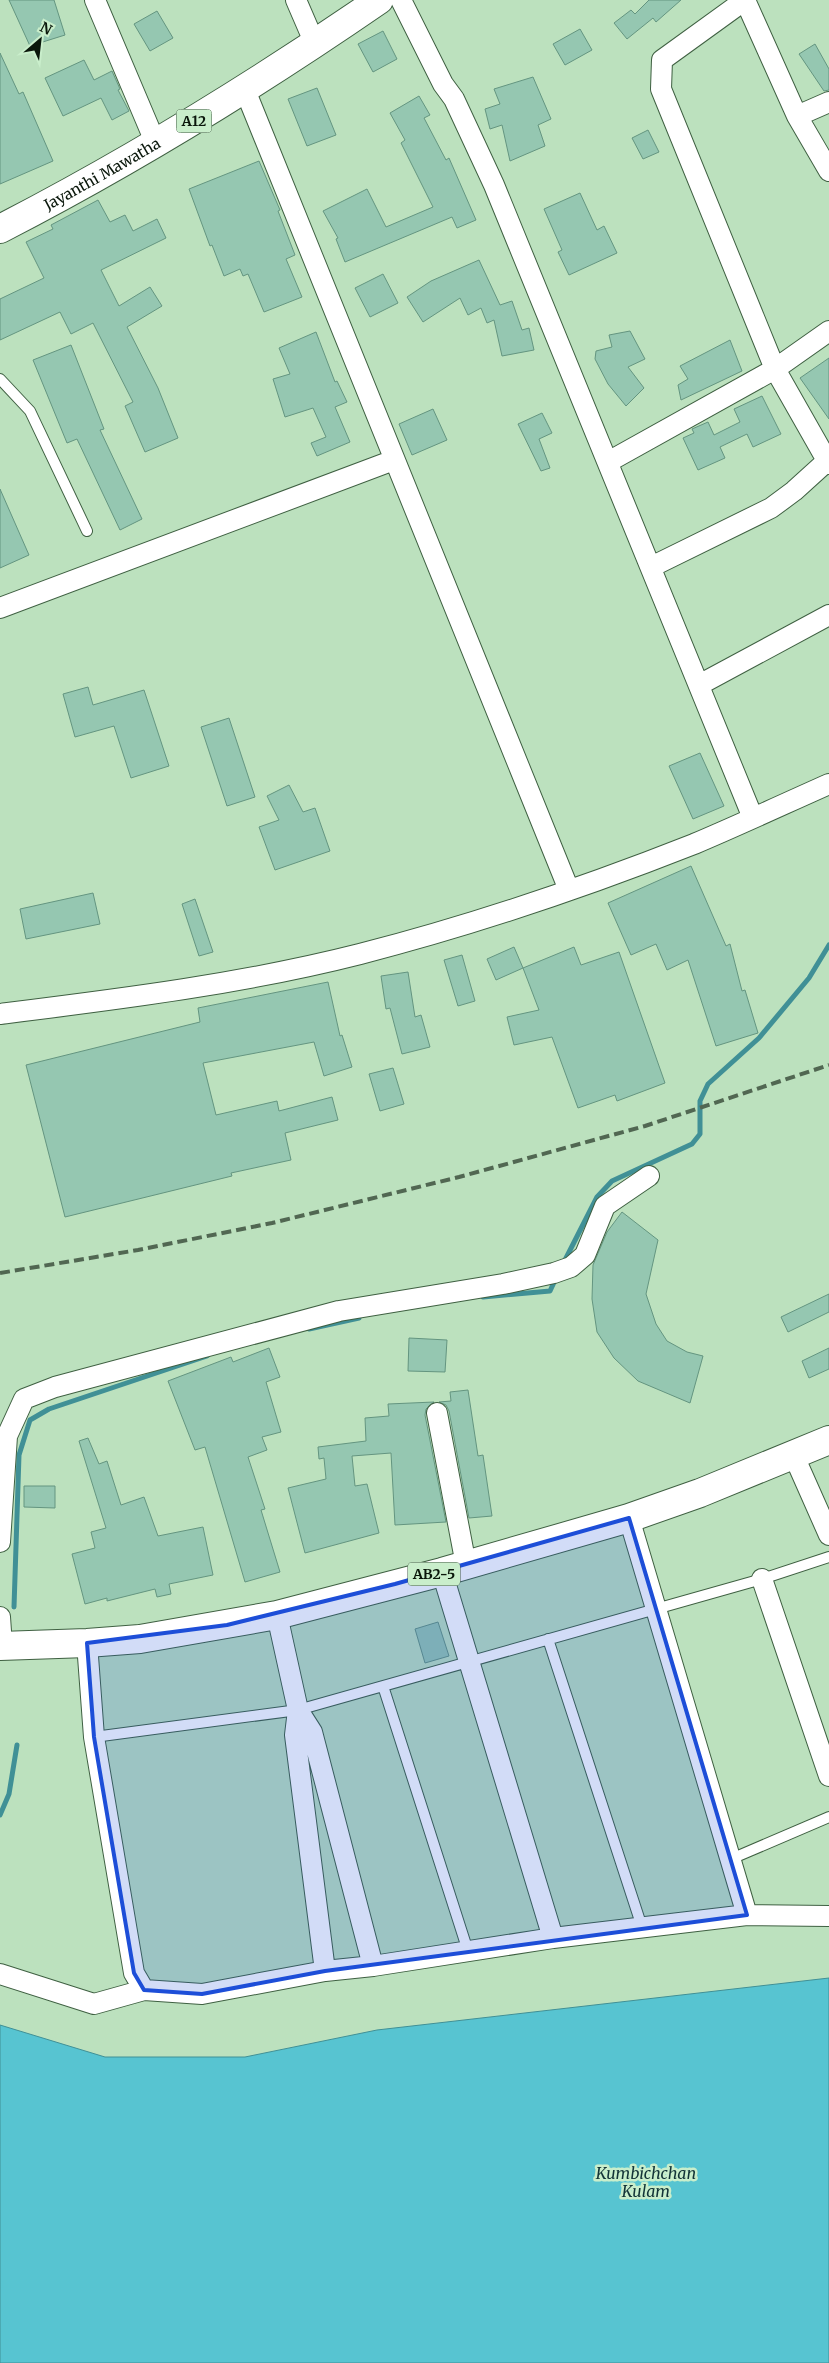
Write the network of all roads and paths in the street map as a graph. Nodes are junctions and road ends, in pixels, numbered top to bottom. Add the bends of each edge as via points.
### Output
1 (95, 0) edge
2 (296, 0) edge
3 (380, 0) edge
4 (401, 0) edge
5 (745, 0) edge
6 (315, 44) junction
7 (245, 90) junction
8 (829, 102) edge
9 (797, 116) junction
10 (156, 144) junction
11 (829, 171) edge
12 (0, 229) edge
13 (829, 331) edge
14 (775, 369) junction
15 (0, 379) edge
16 (394, 460) junction
17 (608, 462) junction
18 (828, 463) edge
19 (87, 531) dead end
20 (651, 567) junction
21 (0, 608) edge
22 (829, 616) edge
23 (699, 685) junction
24 (829, 784) edge
25 (753, 818) junction
26 (568, 890) junction
27 (0, 1014) edge
28 (649, 1176) dead end
29 (437, 1413) dead end
30 (829, 1440) edge
31 (794, 1456) junction
32 (629, 1518) junction
33 (829, 1535) edge
34 (0, 1542) edge
35 (829, 1557) edge
36 (454, 1568) junction
37 (762, 1579) junction
38 (657, 1608) junction
39 (277, 1615) junction
40 (0, 1618) edge
41 (548, 1639) junction
42 (87, 1643) junction
43 (8, 1646) edge
44 (469, 1661) junction
45 (383, 1686) junction
46 (298, 1710) junction
47 (94, 1738) junction
48 (829, 1776) edge
49 (829, 1817) edge
50 (731, 1859) junction
51 (747, 1915) junction
52 (829, 1916) edge
53 (642, 1927) junction
54 (554, 1938) junction
55 (468, 1951) junction
56 (373, 1966) junction
57 (325, 1971) junction
58 (0, 1974) edge
59 (144, 1990) junction

1 - 10 street
2 - 6 street
3 - 6 main road, Jayanthi Mawatha / A12
4 - 17 street via 443,84 454,99 494,185
5 - 9 street
5 - 14 street via 662,60 661,89
6 - 7 main road, Jayanthi Mawatha / A12
7 - 10 main road, Jayanthi Mawatha / A12
7 - 16 street
8 - 9 street
9 - 11 street
10 - 12 main road, Jayanthi Mawatha / A12
13 - 14 street
14 - 17 street
14 - 18 street
15 - 19 lane via 30,411
16 - 21 street
16 - 26 street
17 - 20 street
18 - 20 street via 771,508
20 - 23 street
22 - 23 street
23 - 25 street
24 - 25 street
25 - 26 street
26 - 27 street via 359,954 240,979
28 - 34 street via 605,1206 585,1256 562,1270 503,1284 339,1311 55,1387 24,1399 7,1436
29 - 36 street
30 - 31 main road, AB2-5
31 - 32 main road, AB2-5
31 - 33 street
32 - 36 main road, AB2-5
32 - 38 street
35 - 37 lane
36 - 39 main road, AB2-5
36 - 44 street
37 - 38 lane
37 - 48 street
38 - 41 lane
38 - 50 street
39 - 42 main road, AB2-5 via 184,1633
39 - 46 street
40 - 43 street
41 - 44 lane
41 - 53 lane
42 - 43 main road, AB2-5
42 - 47 street
44 - 45 lane
44 - 54 street
45 - 46 lane
45 - 55 lane
46 - 47 lane
46 - 56 street via 312,1732
46 - 57 street via 295,1735
47 - 59 street via 134,1973
49 - 50 lane
50 - 51 street
51 - 52 street
51 - 53 street
53 - 54 street
54 - 55 street
55 - 56 street
56 - 57 street
57 - 59 street via 202,1994
58 - 59 street via 94,2004

